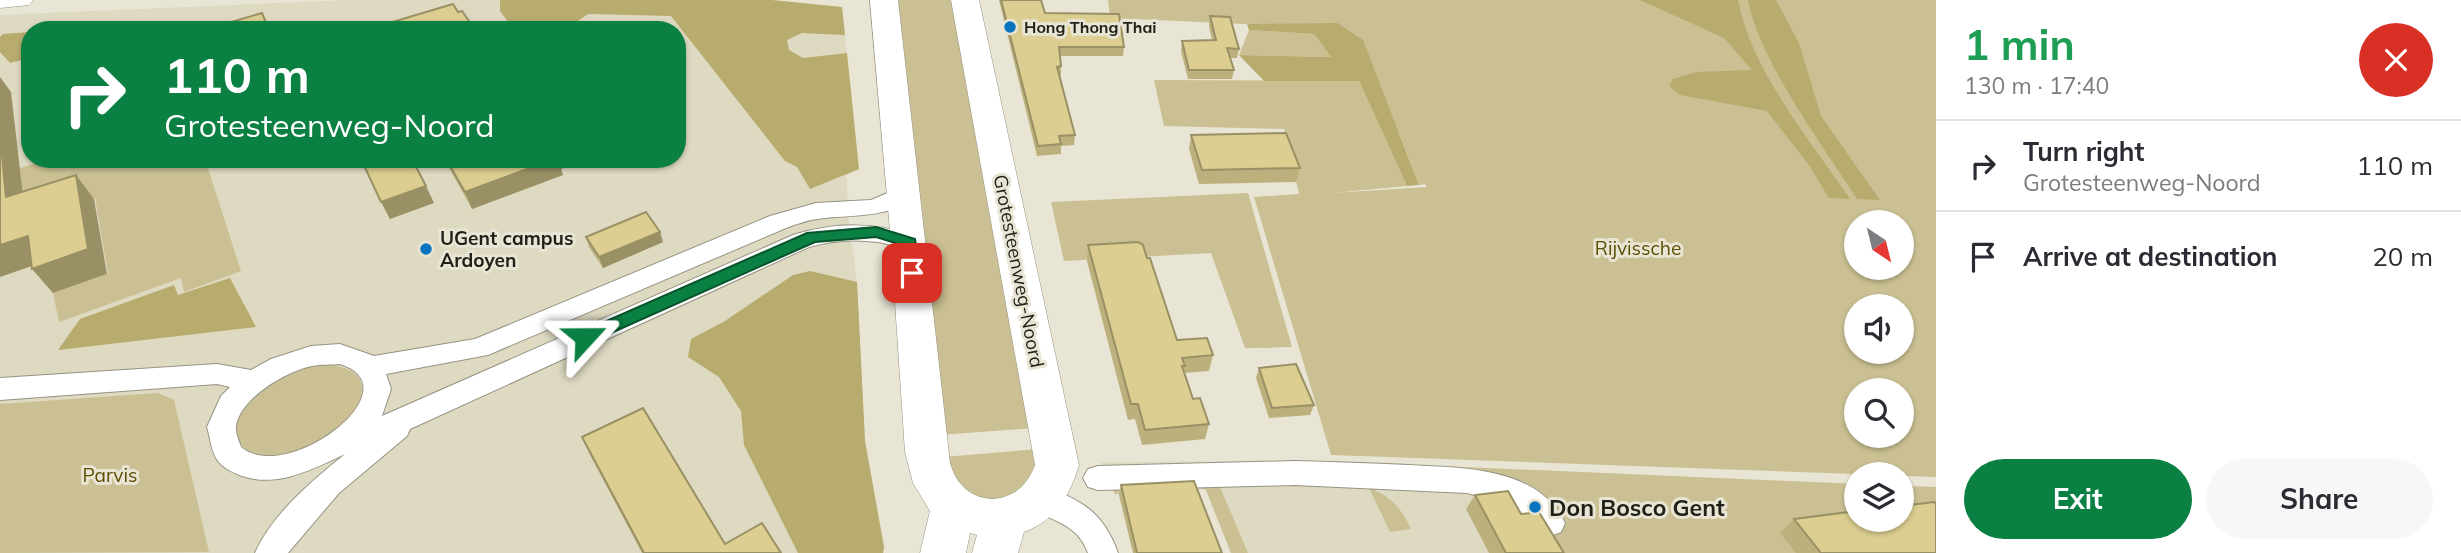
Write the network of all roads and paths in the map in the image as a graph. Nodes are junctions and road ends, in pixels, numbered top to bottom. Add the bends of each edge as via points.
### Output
1 (21, 0) edge
2 (884, 0) edge
3 (965, 0) edge
4 (0, 1) edge
5 (904, 193) junction
6 (909, 243) junction
7 (644, 279) junction
8 (655, 307) junction
9 (602, 315) junction
10 (558, 334) junction
11 (501, 340) junction
12 (523, 365) junction
13 (370, 367) junction
14 (253, 381) junction
15 (0, 389) edge
16 (408, 419) junction
17 (342, 442) junction
18 (1098, 478) dead end
19 (954, 505) junction
20 (1014, 523) edge
21 (1550, 523) dead end
22 (270, 553) edge
23 (943, 553) edge
24 (1103, 553) edge

1 - 4 main road
2 - 5 highway
3 - 20 highway, Grotesteenweg-Noord via 1057,466 1052,481
5 - 6 highway
5 - 7 street via 875,207 816,211 778,222
6 - 8 street via 876,232 813,237
6 - 19 highway via 926,452 933,478
7 - 9 street
7 - 11 street
8 - 9 street
8 - 12 street
9 - 10 street
10 - 11 street
10 - 12 street
11 - 13 street via 434,358
12 - 16 street
13 - 14 street via 357,358 318,355 296,360
13 - 17 street via 378,388 374,406 362,425
14 - 15 street via 217,374
14 - 17 street via 229,408 221,426 222,443 230,457 246,466 291,466
16 - 17 street
16 - 22 street via 329,484
18 - 21 street via 1191,473 1487,483 1520,497
19 - 20 highway via 982,518
19 - 23 highway
20 - 24 street via 1082,517 1097,534

